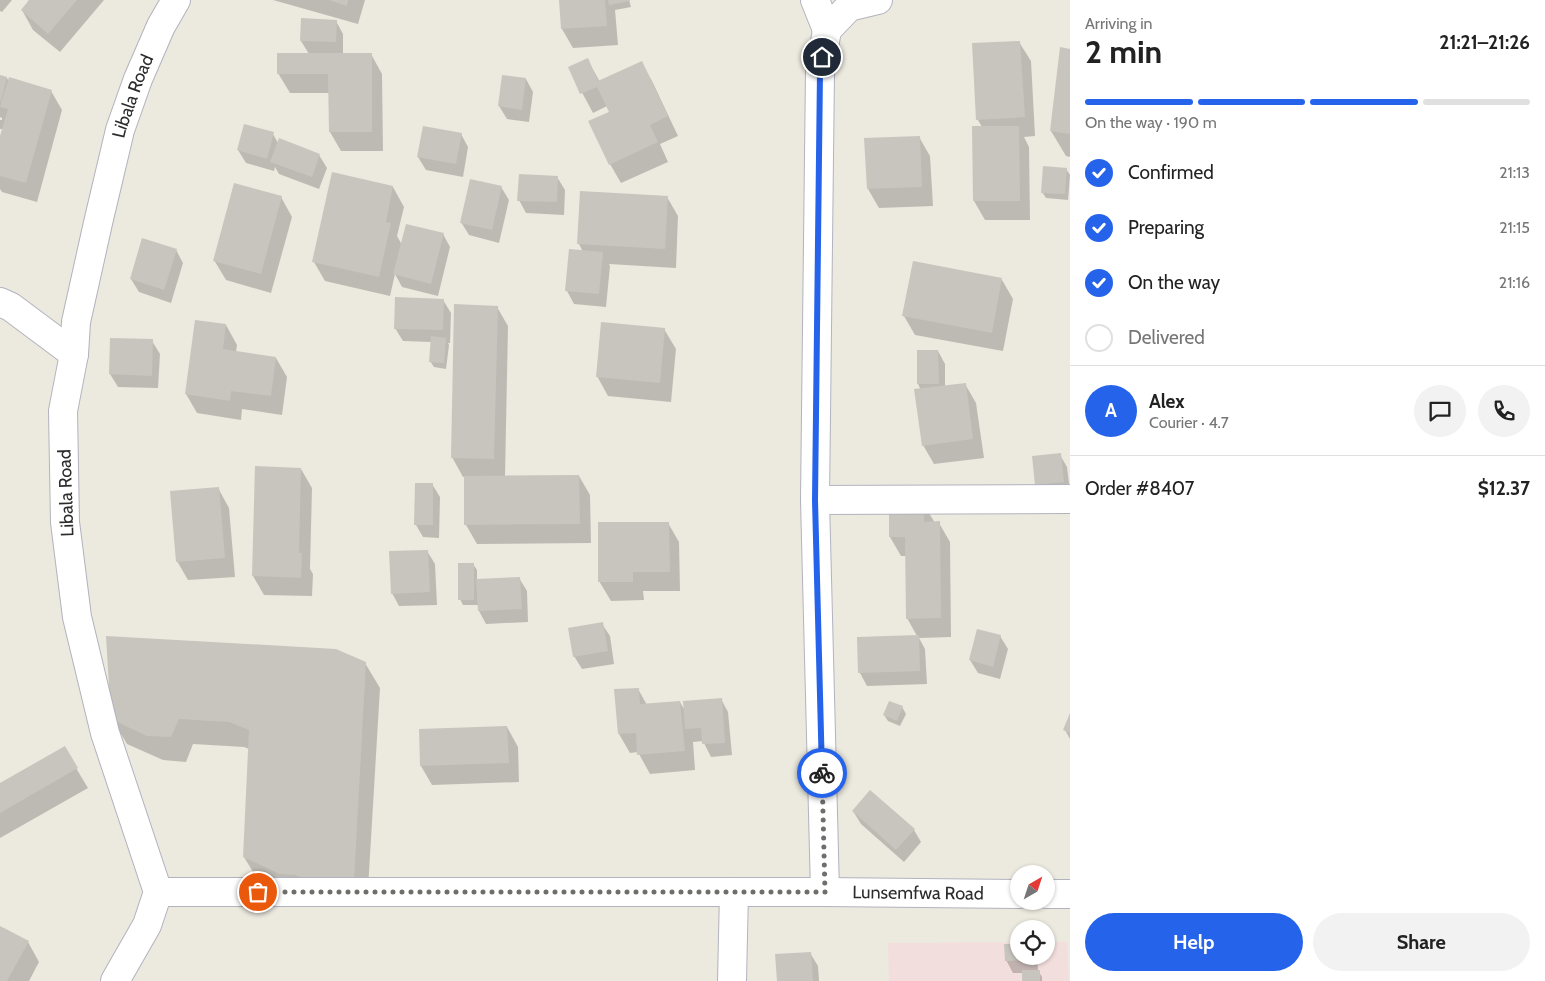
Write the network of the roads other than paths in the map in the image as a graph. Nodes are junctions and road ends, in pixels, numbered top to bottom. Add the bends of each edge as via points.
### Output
1 (176, 0) edge
2 (815, 0) edge
3 (878, 0) edge
4 (826, 30) junction
5 (0, 302) edge
6 (74, 354) junction
7 (1069, 499) edge
8 (815, 500) junction
9 (158, 892) junction
10 (734, 892) junction
11 (825, 892) junction
12 (1010, 894) edge
13 (1055, 894) edge
14 (1070, 894) edge
15 (115, 981) edge
16 (732, 981) edge

1 - 6 street, Libala Road via 161,26 120,130 76,322
2 - 4 street
3 - 4 street via 849,7
4 - 8 street via 820,71
5 - 6 street
6 - 9 street, Libala Road via 64,411 64,448 65,522 77,616 105,733
7 - 8 street
8 - 11 street
9 - 10 street, Lunsemfwa Road
9 - 15 street via 147,924
10 - 11 street, Lunsemfwa Road
10 - 16 street
11 - 12 street, Lunsemfwa Road
13 - 14 street

